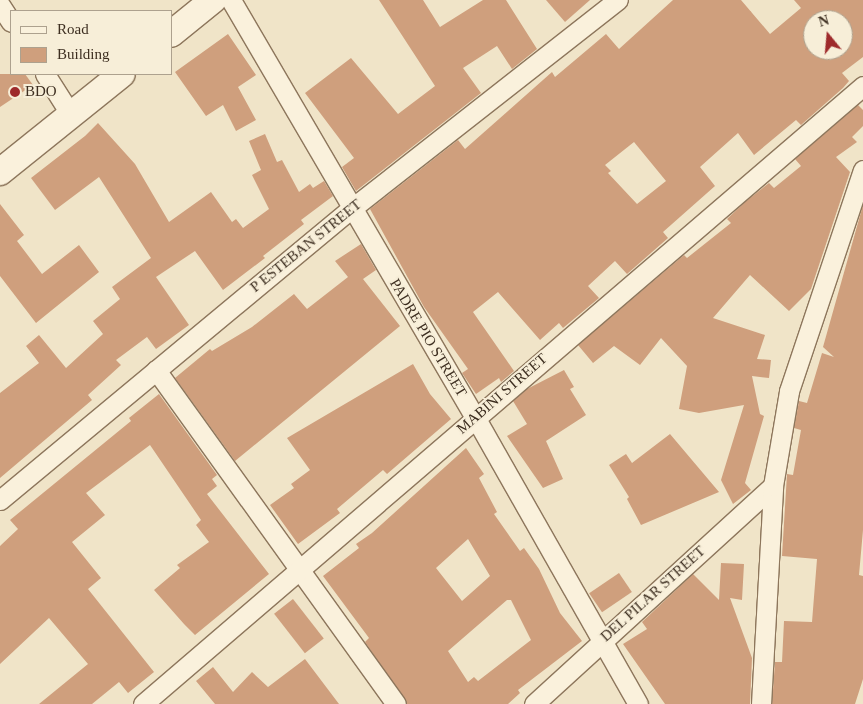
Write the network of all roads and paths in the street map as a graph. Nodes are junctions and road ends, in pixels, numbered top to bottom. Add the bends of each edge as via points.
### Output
1 (213, 0) edge
2 (231, 0) edge
3 (618, 0) edge
4 (0, 5) edge
5 (10, 20) edge
6 (172, 33) edge
7 (46, 75) edge
8 (121, 75) edge
9 (863, 86) edge
10 (71, 115) junction
11 (863, 170) edge
12 (0, 172) edge
13 (351, 209) junction
14 (156, 370) junction
15 (475, 417) junction
16 (773, 486) junction
17 (0, 500) edge
18 (299, 569) junction
19 (602, 640) junction
20 (142, 704) edge
21 (396, 704) edge
22 (534, 704) edge
23 (638, 704) edge
24 (762, 704) edge

1 - 6 main road
2 - 13 street, PADRE PIO STREET
3 - 13 street, P ESTEBAN STREET
4 - 5 street
7 - 10 street
8 - 10 main road
9 - 15 street, MABINI STREET
10 - 12 main road
11 - 16 street via 789,391
13 - 14 street, P ESTEBAN STREET
13 - 15 street, PADRE PIO STREET
14 - 17 street, P ESTEBAN STREET
14 - 18 street
15 - 18 street, MABINI STREET
15 - 19 street, PADRE PIO STREET
16 - 19 street, DEL PILAR STREET
16 - 24 street
18 - 20 street, MABINI STREET
18 - 21 street
19 - 22 street, DEL PILAR STREET
19 - 23 street, PADRE PIO STREET

